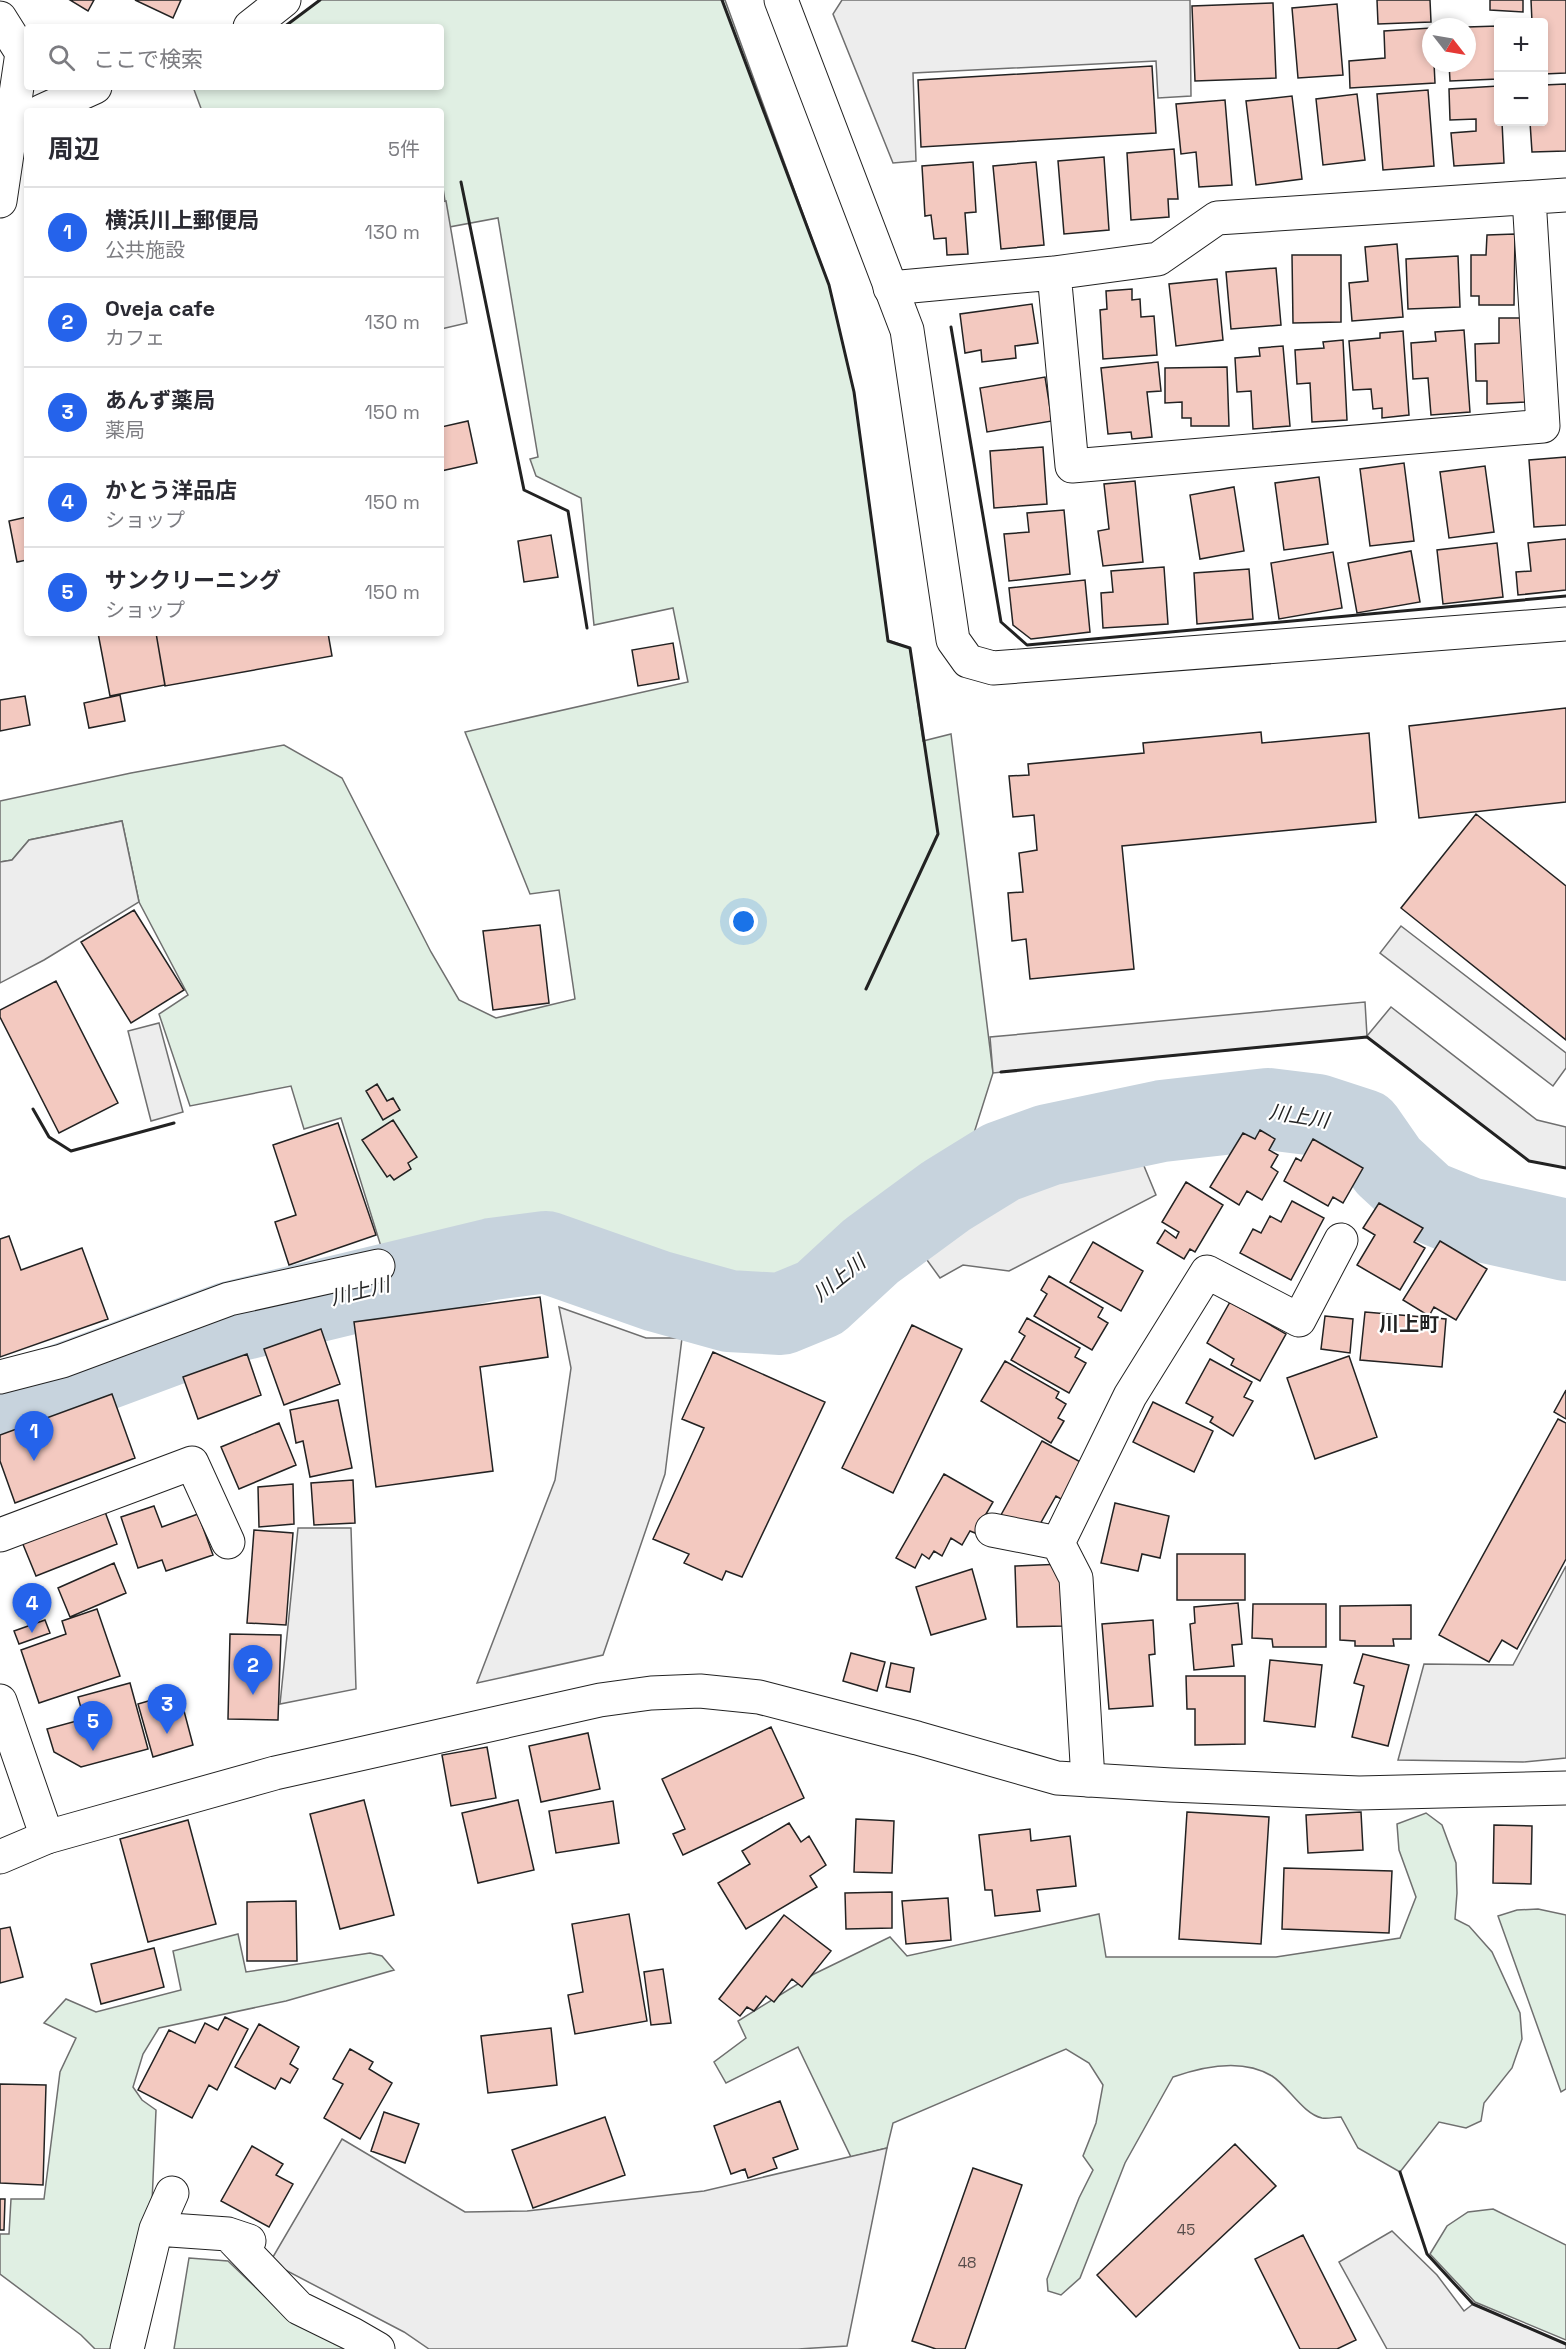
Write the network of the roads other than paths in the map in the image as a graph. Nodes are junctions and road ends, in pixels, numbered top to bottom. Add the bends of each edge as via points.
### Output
1 (284, 0) edge
2 (781, 0) edge
3 (0, 18) edge
4 (254, 24) edge
5 (24, 79) edge
6 (25, 90) edge
7 (88, 90) edge
8 (26, 108) edge
9 (47, 108) edge
10 (24, 126) edge
11 (1566, 195) edge
12 (1528, 198) junction
13 (0, 201) edge
14 (1054, 273) junction
15 (890, 288) junction
16 (1566, 624) edge
17 (1341, 1240) dead end
18 (378, 1266) dead end
19 (0, 1377) edge
20 (992, 1530) dead end
21 (0, 1535) edge
22 (228, 1542) dead end
23 (1058, 1543) junction
24 (0, 1701) edge
25 (1088, 1780) junction
26 (1566, 1788) edge
27 (47, 1837) junction
28 (0, 1857) edge
29 (172, 2193) dead end
30 (156, 2229) junction
31 (228, 2234) junction
32 (276, 2251) dead end
33 (127, 2349) edge
34 (378, 2349) edge

1 - 4 street
2 - 15 street
3 - 5 street via 22,53
6 - 8 street
7 - 9 street
10 - 13 street
11 - 12 street
12 - 14 street via 1217,218 1158,259
12 - 14 street via 1543,426 1072,466
14 - 15 street
15 - 16 street via 907,330 953,640 968,661 993,668
17 - 23 street via 1299,1320 1207,1272 1130,1396
18 - 19 street via 229,1299 62,1361
20 - 23 street
21 - 22 street via 192,1463
23 - 25 street via 1076,1578
24 - 27 street
25 - 26 street via 1359,1792
25 - 27 street via 1057,1778 759,1697 700,1691 651,1693 600,1700 275,1773
27 - 28 street
29 - 30 street
30 - 31 street
30 - 33 street
31 - 32 street
31 - 34 street via 299,2308

